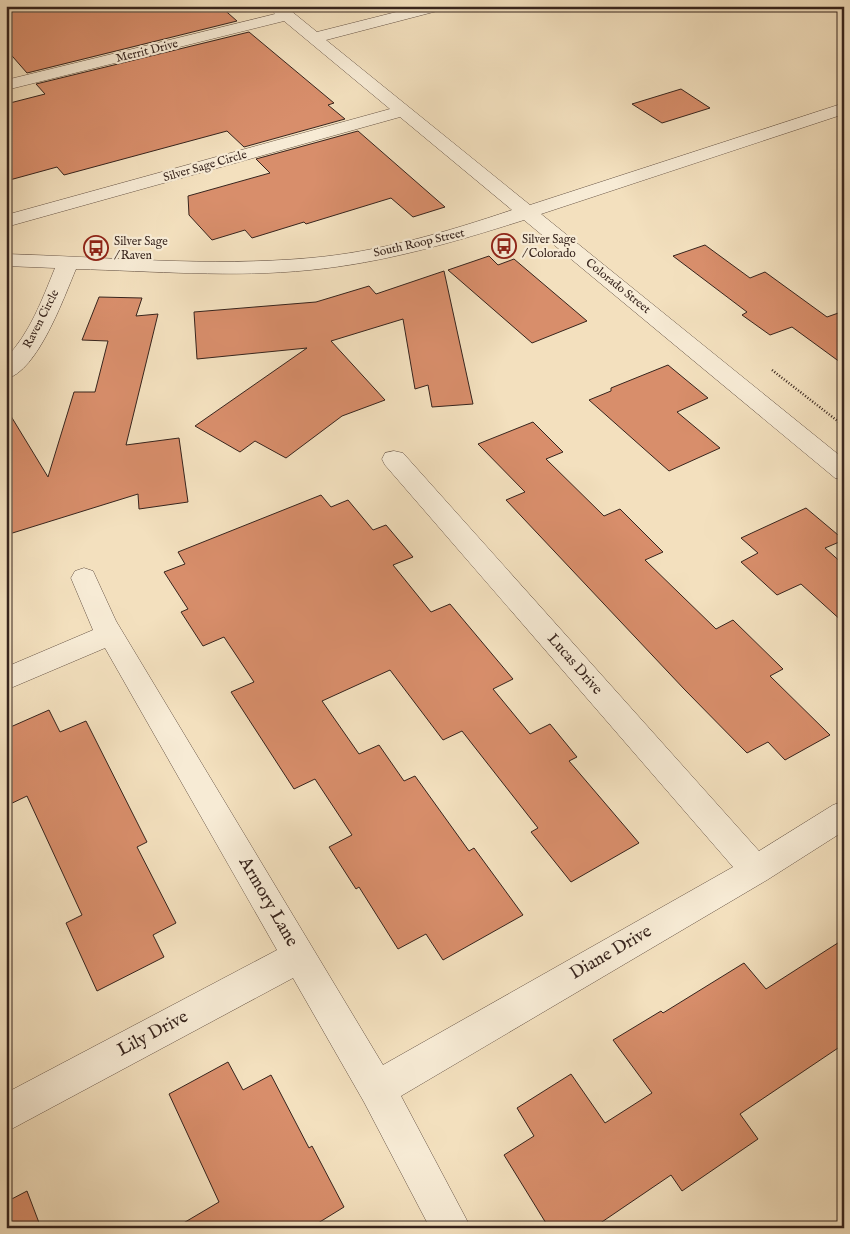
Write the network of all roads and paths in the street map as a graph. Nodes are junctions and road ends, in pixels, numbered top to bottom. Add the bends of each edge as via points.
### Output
1 (440, 6) edge
2 (281, 11) edge
3 (313, 38) junction
4 (6, 85) edge
5 (844, 108) edge
6 (403, 111) junction
7 (527, 212) junction
8 (6, 221) edge
9 (6, 260) edge
10 (68, 262) junction
11 (772, 370) dead end
12 (6, 372) edge
13 (844, 426) edge
14 (394, 459) dead end
15 (844, 472) edge
16 (84, 578) dead end
17 (111, 634) junction
18 (6, 679) edge
19 (844, 814) edge
20 (756, 870) junction
21 (300, 956) junction
22 (377, 1089) junction
23 (6, 1113) edge
24 (451, 1228) edge

1 - 3 street
2 - 3 street, Colorado Street
2 - 4 street, Merrit Drive
3 - 6 street, Colorado Street
5 - 7 street, South Roop Street
6 - 7 street, Colorado Street
6 - 8 street, Silver Sage Circle
7 - 10 street, South Roop Street via 448,238 310,264 197,268
7 - 15 street, Colorado Street
9 - 10 street, South Roop Street
10 - 12 street, Raven Circle via 46,316 28,348
11 - 13 path
14 - 20 street, Lucas Drive
16 - 17 street, Armory Lane via 104,626
17 - 18 street
17 - 21 street, Armory Lane
19 - 20 street, Diane Drive
20 - 22 street, Diane Drive
21 - 22 street, Armory Lane
21 - 23 street, Lily Drive
22 - 24 street, Armory Lane

